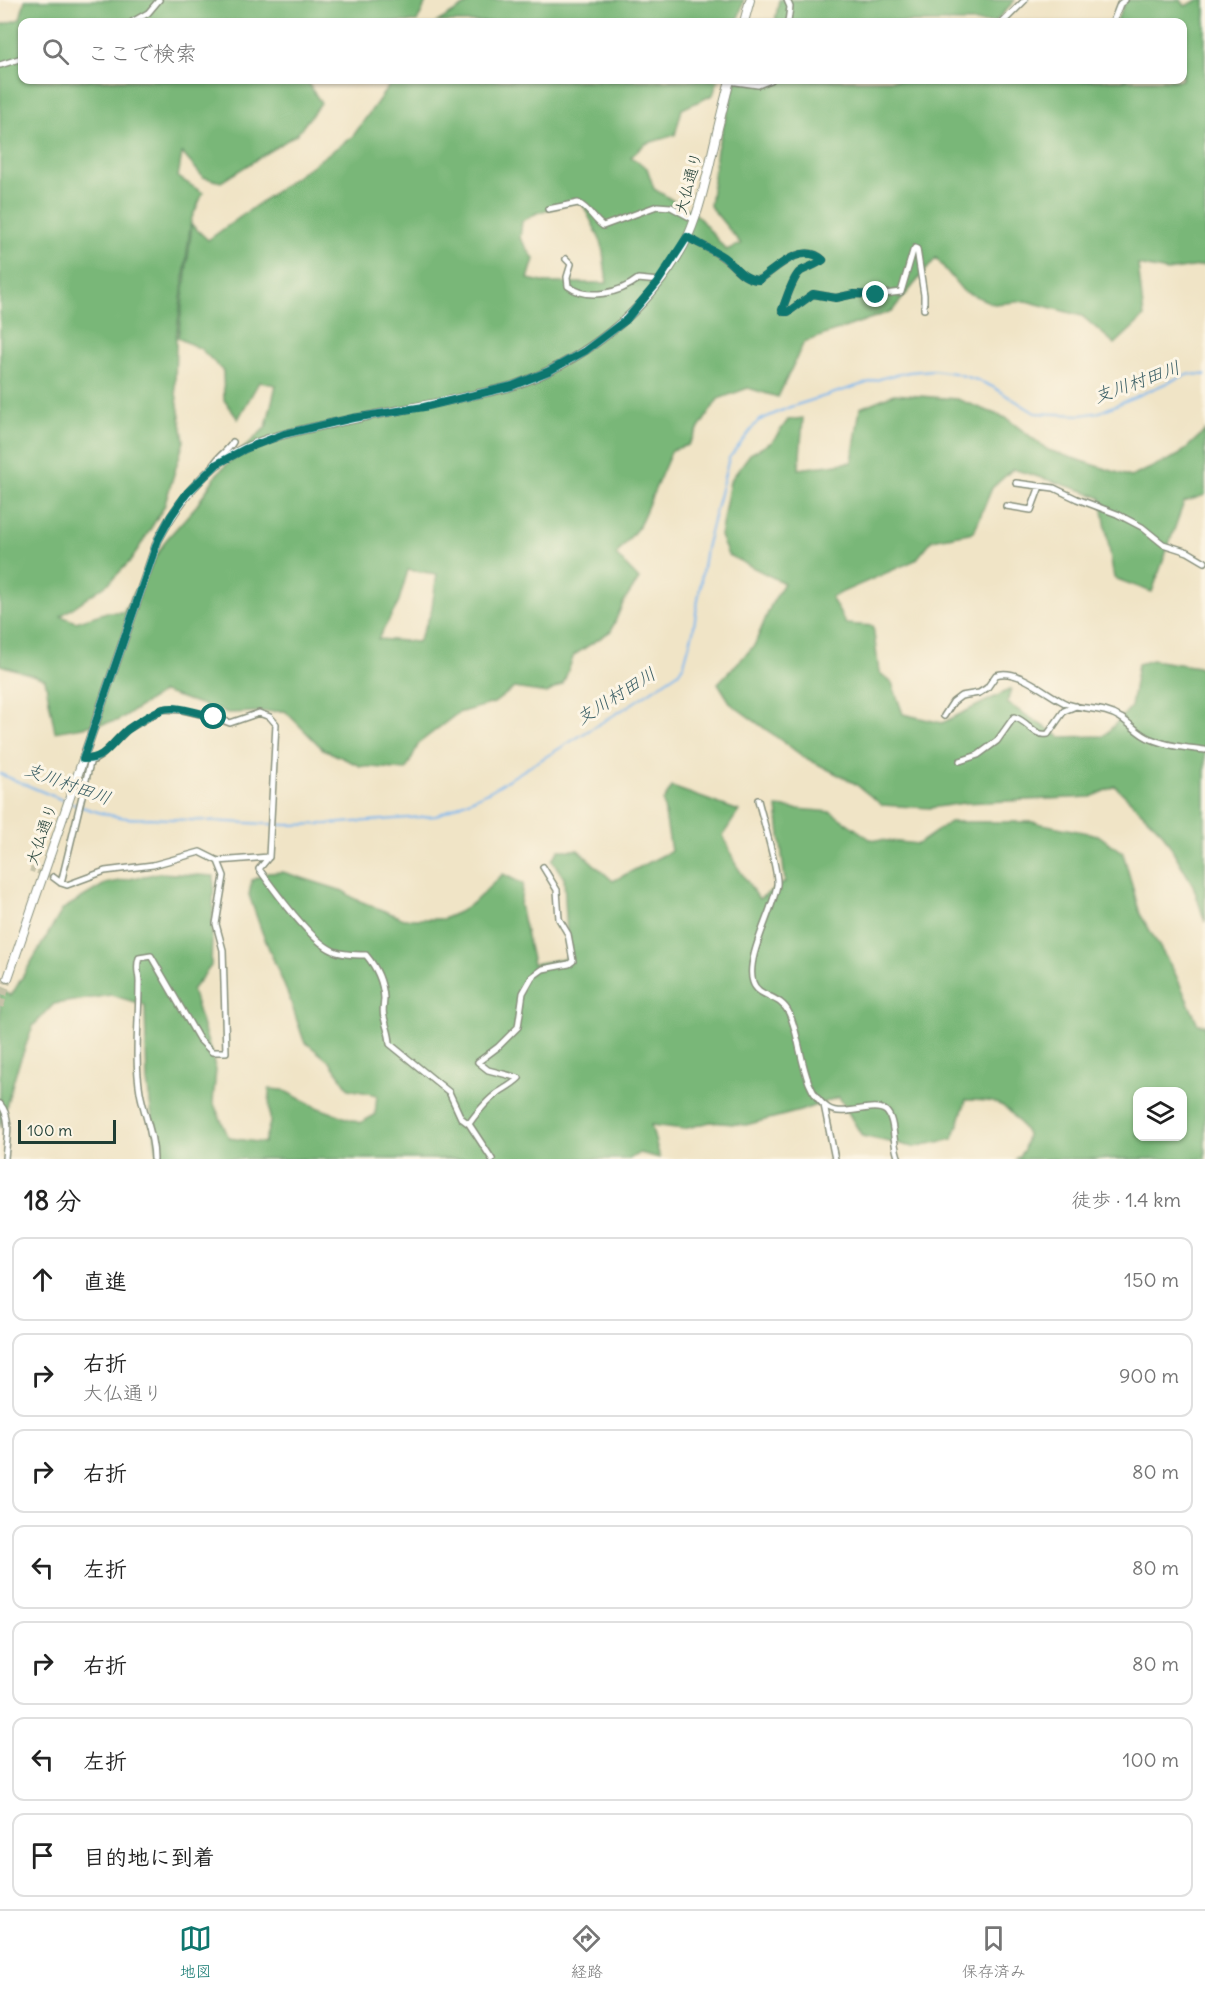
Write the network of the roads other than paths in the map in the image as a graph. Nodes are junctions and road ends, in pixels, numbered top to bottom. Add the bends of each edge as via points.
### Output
1 (159, 0) edge
2 (750, 0) edge
3 (787, 0) edge
4 (1025, 0) edge
5 (1125, 0) edge
6 (140, 18) edge
7 (745, 18) edge
8 (789, 18) edge
9 (1007, 18) edge
10 (1115, 18) edge
11 (18, 59) edge
12 (0, 65) edge
13 (729, 84) edge
14 (548, 209) dead end
15 (695, 220) junction
16 (687, 237) junction
17 (566, 259) dead end
18 (659, 281) junction
19 (924, 309) dead end
20 (233, 442) dead end
21 (213, 469) junction
22 (1016, 483) dead end
23 (1040, 486) junction
24 (1006, 506) dead end
25 (1205, 562) edge
26 (1078, 706) junction
27 (944, 716) dead end
28 (1205, 750) edge
29 (87, 759) junction
30 (960, 761) dead end
31 (758, 800) dead end
32 (269, 857) junction
33 (218, 861) junction
34 (543, 867) dead end
35 (53, 877) tunnel mouth
36 (61, 883) junction
37 (8, 978) tunnel mouth
38 (0, 1104) edge
39 (824, 1104) junction
40 (469, 1124) junction
41 (5, 1159) edge
42 (154, 1159) edge
43 (492, 1159) edge
44 (835, 1159) edge
45 (899, 1159) edge

1 - 6 street
2 - 7 street
3 - 8 street
4 - 9 street
5 - 10 street
11 - 12 street
13 - 15 street, 大仏通り
14 - 15 street via 578,203 603,226 657,206 671,207
15 - 16 street, 大仏通り
16 - 18 street, 大仏通り
16 - 19 street via 724,257 754,280 792,257 820,256 823,260 795,277 784,312 813,294 836,298 901,292 915,248
17 - 18 street via 571,264 568,286 577,292 610,293 638,279
18 - 21 street, 大仏通り via 626,320 585,351 549,371 512,386 424,407 284,434 245,449
20 - 21 street
21 - 29 street, 大仏通り via 187,493 158,540
22 - 23 street
23 - 24 street via 1031,510
23 - 25 street via 1117,514 1163,544
26 - 27 street via 1010,674 1001,674 979,693 953,702
26 - 28 street via 1108,711 1153,740
26 - 30 street via 1064,711 1044,735 1014,717 997,741
29 - 32 street via 102,755 128,729 163,709 183,710 230,723 259,713 266,715 276,724
29 - 36 street
29 - 37 street, 大仏通り via 72,790
31 - 39 street via 777,884 755,951 751,979 760,992 780,1000 788,1011 799,1039 808,1084
32 - 33 street
32 - 40 street via 259,869 318,941 332,951 366,956 374,965 384,995 383,1012 390,1044 448,1092 461,1118
33 - 36 street via 200,852 153,865 105,871 67,885
33 - 42 street via 224,876 216,924 223,950 226,1052 212,1052 199,1039 151,956 139,958 136,968 140,983 140,1094 151,1129
34 - 40 street via 557,890 559,919 568,934 573,961 543,969 532,977 521,999 518,1027 478,1062 488,1070 519,1077 491,1097
35 - 36 street
38 - 41 street via 7,1113
39 - 44 street
39 - 45 street via 834,1110 884,1110 889,1114
40 - 43 street

